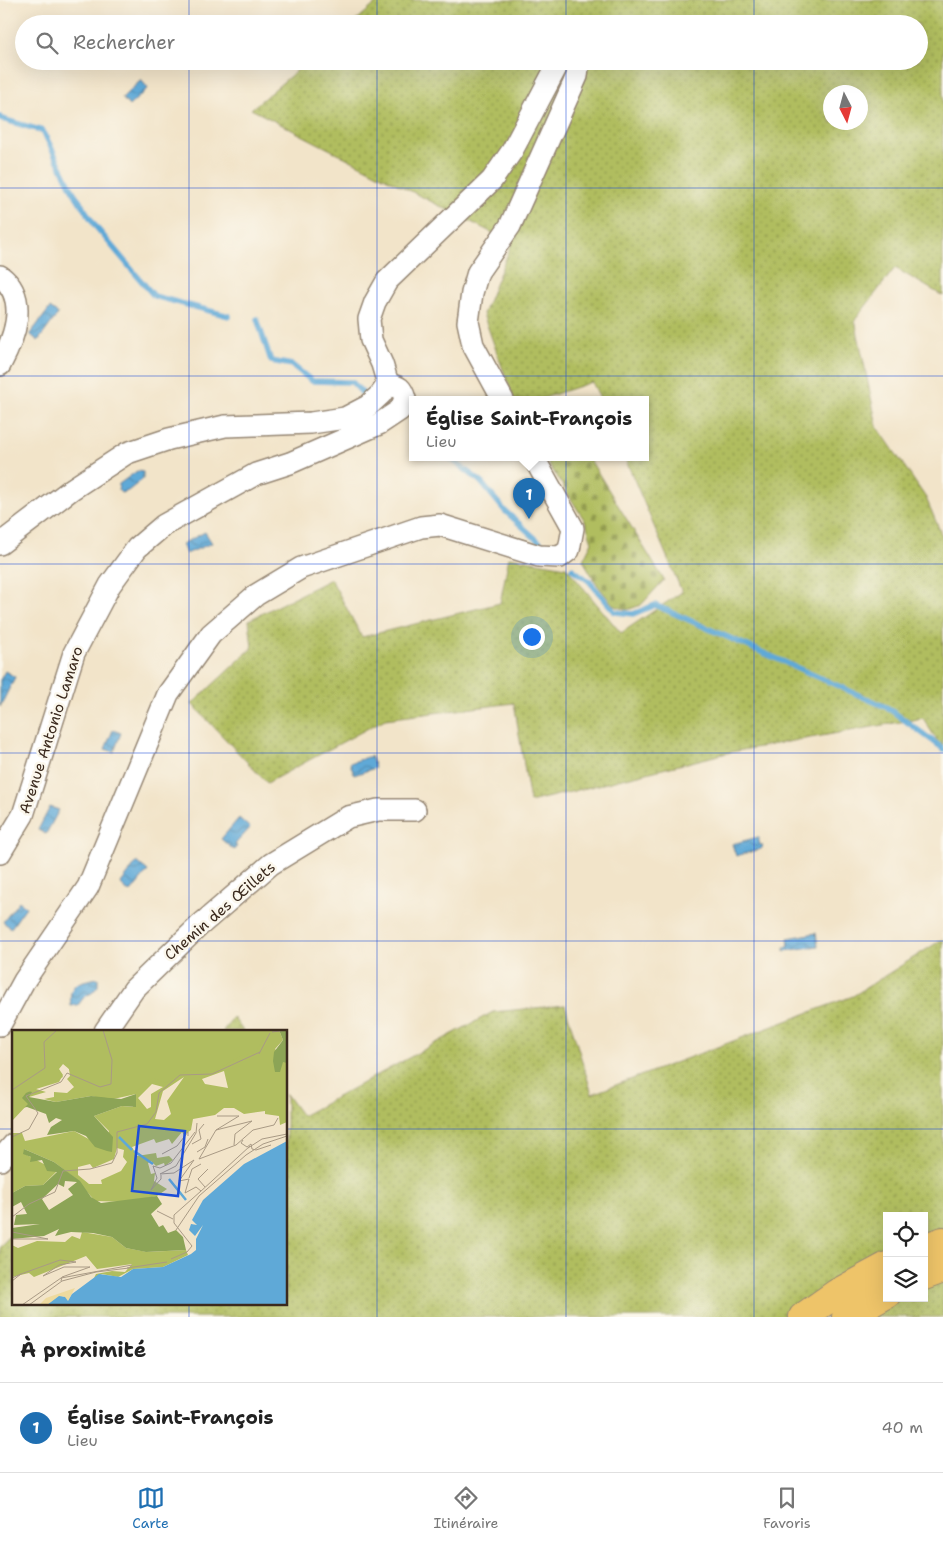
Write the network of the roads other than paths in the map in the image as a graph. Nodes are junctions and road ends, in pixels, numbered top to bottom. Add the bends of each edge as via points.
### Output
1 (555, 70) edge
2 (578, 70) edge
3 (0, 276) edge
4 (0, 366) edge
5 (388, 384) junction
6 (501, 396) edge
7 (536, 461) edge
8 (0, 544) edge
9 (415, 810) dead end
10 (0, 854) edge
11 (0, 1024) edge
12 (106, 1030) edge
13 (12, 1146) edge
14 (0, 1160) edge
15 (943, 1241) edge
16 (928, 1247) edge
17 (883, 1268) edge
18 (943, 1268) edge
19 (928, 1274) edge
20 (883, 1296) edge
21 (803, 1317) edge
22 (846, 1317) edge

1 - 5 street via 512,151 492,180 387,281 375,302 369,319 370,340
2 - 6 street via 510,226 478,272 472,294 468,322 473,345
3 - 4 street via 14,294 18,310 10,347
5 - 8 street via 368,406 345,418 311,423 225,426 127,453 72,488
5 - 10 street, Avenue Antonio Lamaro via 398,386 405,399 400,410 379,424 290,464 256,474 164,525 137,548 110,585 74,654 24,816
7 - 11 street via 573,528 569,550 560,557 539,556 440,525 421,527 301,568 256,595 211,634 168,694 88,887 24,981
9 - 12 street, Chemin des Œillets via 378,810 348,818 271,864 199,926 134,989
13 - 14 street
15 - 16 main road
17 - 21 main road via 837,1292
18 - 19 main road
20 - 22 main road

